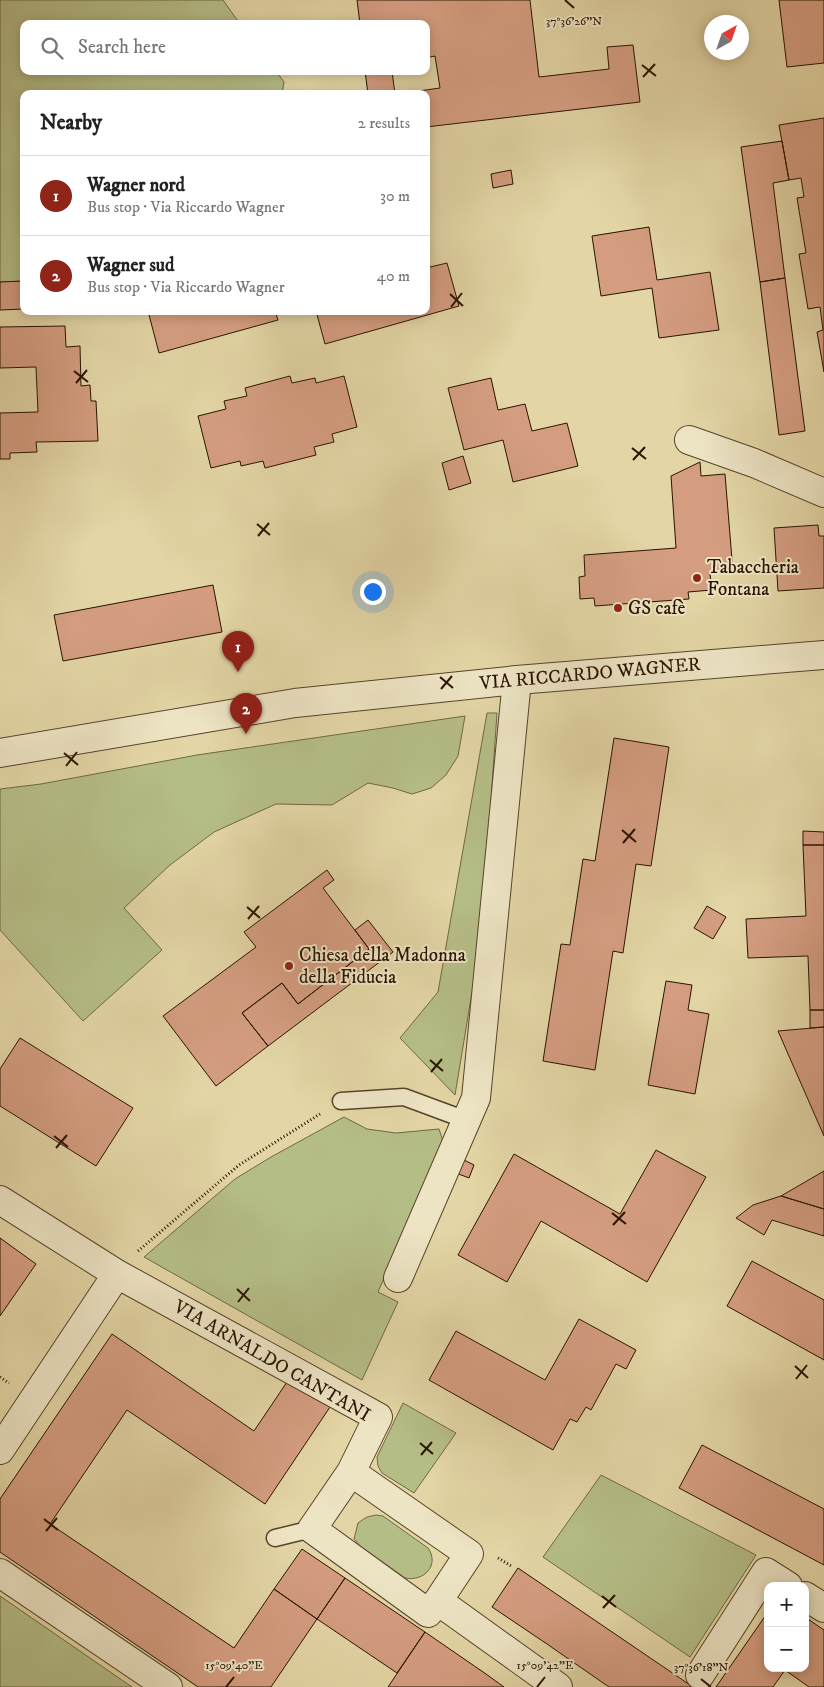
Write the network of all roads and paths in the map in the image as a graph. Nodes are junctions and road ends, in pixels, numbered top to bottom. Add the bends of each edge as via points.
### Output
1 (689, 440) dead end
2 (824, 493) edge
3 (824, 655) edge
4 (517, 680) junction
5 (0, 753) edge
6 (341, 1101) joint
7 (466, 1120) junction
8 (0, 1200) edge
9 (147, 1242) dead end
10 (118, 1274) junction
11 (398, 1278) dead end
12 (0, 1377) edge
13 (8, 1382) dead end
14 (0, 1450) edge
15 (351, 1472) junction
16 (312, 1529) junction
17 (275, 1538) dead end
18 (498, 1557) dead end
19 (512, 1567) dead end
20 (0, 1573) edge
21 (782, 1582) edge
22 (809, 1599) edge
23 (438, 1601) junction
24 (824, 1608) edge
25 (700, 1675) dead end
26 (168, 1687) edge
27 (558, 1687) edge

1 - 2 street
3 - 4 street, VIA RICCARDO WAGNER
4 - 5 street, VIA RICCARDO WAGNER via 295,702
4 - 7 street via 476,1098
6 - 7 lane via 404,1097
6 - 9 path via 238,1165
7 - 11 street
8 - 10 street
10 - 14 street
10 - 15 street, VIA ARNALDO CANTANI via 378,1417
12 - 13 path
15 - 16 street
15 - 23 street via 468,1554
16 - 17 lane
16 - 23 street via 428,1613
18 - 19 path
20 - 26 street
21 - 25 street via 766,1572
22 - 24 street
23 - 27 street

